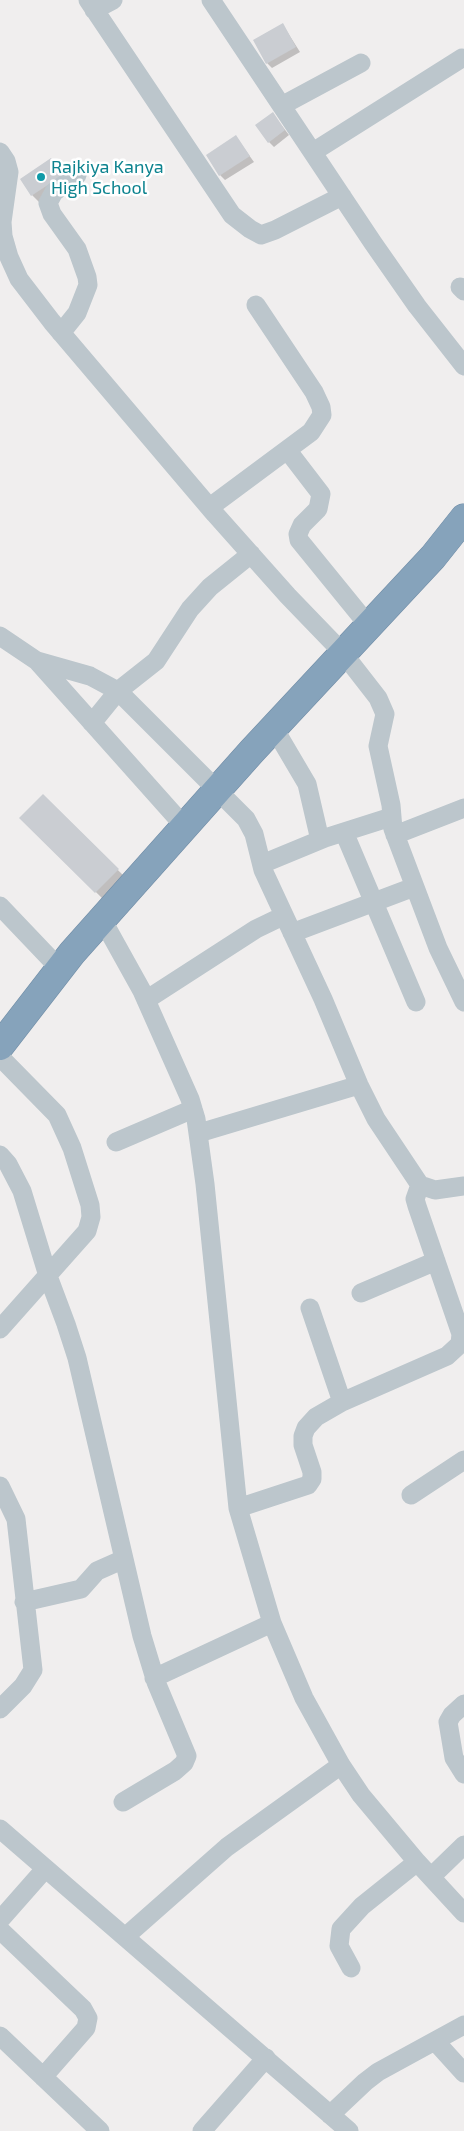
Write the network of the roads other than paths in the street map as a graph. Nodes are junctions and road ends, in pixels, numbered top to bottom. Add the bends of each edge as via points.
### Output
1 (113, 0) edge
2 (211, 0) edge
3 (91, 5) edge
4 (462, 58) dead end
5 (361, 63) dead end
6 (283, 105) junction
7 (0, 152) edge
8 (313, 152) junction
9 (77, 175) dead end
10 (342, 196) junction
11 (256, 305) dead end
12 (61, 333) junction
13 (464, 366) edge
14 (288, 451) junction
15 (210, 507) junction
16 (462, 526) edge
17 (251, 554) junction
18 (369, 626) junction
19 (0, 636) edge
20 (343, 653) junction
21 (37, 661) junction
22 (118, 691) junction
23 (92, 723) junction
24 (274, 728) junction
25 (218, 790) junction
26 (464, 808) edge
27 (393, 826) junction
28 (185, 827) junction
29 (344, 832) junction
30 (320, 840) junction
31 (262, 864) junction
32 (414, 888) junction
33 (373, 903) junction
34 (0, 906) edge
35 (283, 916) junction
36 (102, 919) junction
37 (292, 933) junction
38 (60, 969) junction
39 (463, 997) edge
40 (146, 1000) junction
41 (416, 1002) dead end
42 (0, 1046) edge
43 (0, 1057) edge
44 (358, 1085) junction
45 (193, 1109) junction
46 (199, 1133) junction
47 (116, 1142) dead end
48 (0, 1155) edge
49 (420, 1185) junction
50 (464, 1186) edge
51 (436, 1261) junction
52 (48, 1276) junction
53 (361, 1294) dead end
54 (457, 1301) edge
55 (310, 1308) dead end
56 (0, 1329) edge
57 (342, 1402) junction
58 (464, 1460) edge
59 (0, 1486) edge
60 (411, 1495) dead end
61 (238, 1508) junction
62 (124, 1559) junction
63 (24, 1602) junction
64 (272, 1623) junction
65 (154, 1678) junction
66 (464, 1704) edge
67 (0, 1709) edge
68 (341, 1765) junction
69 (464, 1774) edge
70 (123, 1802) dead end
71 (0, 1829) edge
72 (464, 1845) edge
73 (417, 1862) junction
74 (45, 1868) junction
75 (431, 1877) junction
76 (464, 1913) edge
77 (0, 1920) edge
78 (0, 1930) edge
79 (124, 1937) junction
80 (352, 1968) dead end
81 (464, 2025) edge
82 (0, 2036) edge
83 (435, 2041) junction
84 (266, 2058) junction
85 (464, 2072) edge
86 (43, 2077) junction
87 (330, 2115) junction
88 (100, 2131) edge
89 (202, 2131) edge
90 (349, 2131) edge

1 - 3 street
2 - 6 street
3 - 10 street via 232,215 250,229 261,235 275,230
4 - 8 street
5 - 6 street
6 - 8 street
7 - 12 street via 9,172 2,222 9,257 19,278
8 - 10 street
9 - 12 street via 54,192 48,203 76,249 88,285 80,307
10 - 13 street via 417,306
11 - 14 street via 321,407 319,422
12 - 15 street
14 - 15 street
14 - 18 street via 321,494 318,509 302,525 299,540
15 - 17 street
16 - 18 highway
17 - 20 street
17 - 22 street via 210,587 190,609 156,661
18 - 20 highway
19 - 21 street
20 - 24 highway
20 - 27 street via 371,687 385,714 378,746
21 - 22 street via 90,676
21 - 23 street
22 - 23 street
22 - 25 street
23 - 28 street
24 - 25 highway
24 - 30 street via 307,784
25 - 28 highway
25 - 31 street via 246,819
26 - 27 street
27 - 29 street
27 - 32 street
28 - 36 highway
29 - 30 street
29 - 33 street
30 - 31 street
31 - 35 street
32 - 33 street
32 - 39 street via 438,948
33 - 37 street
33 - 41 street
34 - 38 street
35 - 37 street
35 - 40 street via 247,934
36 - 38 highway
36 - 40 street
37 - 44 street
38 - 42 highway
40 - 45 street
43 - 52 street via 58,1115 90,1205 87,1231
44 - 46 street
44 - 49 street
45 - 46 street
45 - 47 street
46 - 61 street
48 - 52 street via 22,1191
49 - 50 street via 435,1190
49 - 51 street via 417,1206
51 - 53 street
51 - 54 street
52 - 56 street
52 - 62 street via 77,1358
54 - 57 street via 461,1340 456,1349 430,1364
55 - 57 street
57 - 61 street via 316,1417 306,1428 303,1445 312,1472 308,1485
58 - 60 street
59 - 63 street via 16,1519
61 - 64 street
62 - 63 street via 97,1571 81,1589
62 - 65 street
63 - 67 street via 33,1670 23,1686
64 - 65 street
64 - 68 street via 304,1698
65 - 70 street via 188,1756 175,1771
66 - 69 street via 452,1714 448,1730 454,1758
68 - 73 street via 361,1795
68 - 79 street via 226,1847
71 - 74 street
72 - 75 street
73 - 75 street
73 - 80 street via 362,1906 341,1929 339,1946
74 - 77 street
74 - 79 street
75 - 76 street
78 - 86 street via 83,2009 88,2018 86,2028
79 - 84 street
81 - 83 street
82 - 86 street
83 - 85 street
83 - 87 street via 371,2077
84 - 87 street
84 - 89 street
86 - 88 street
87 - 90 street

